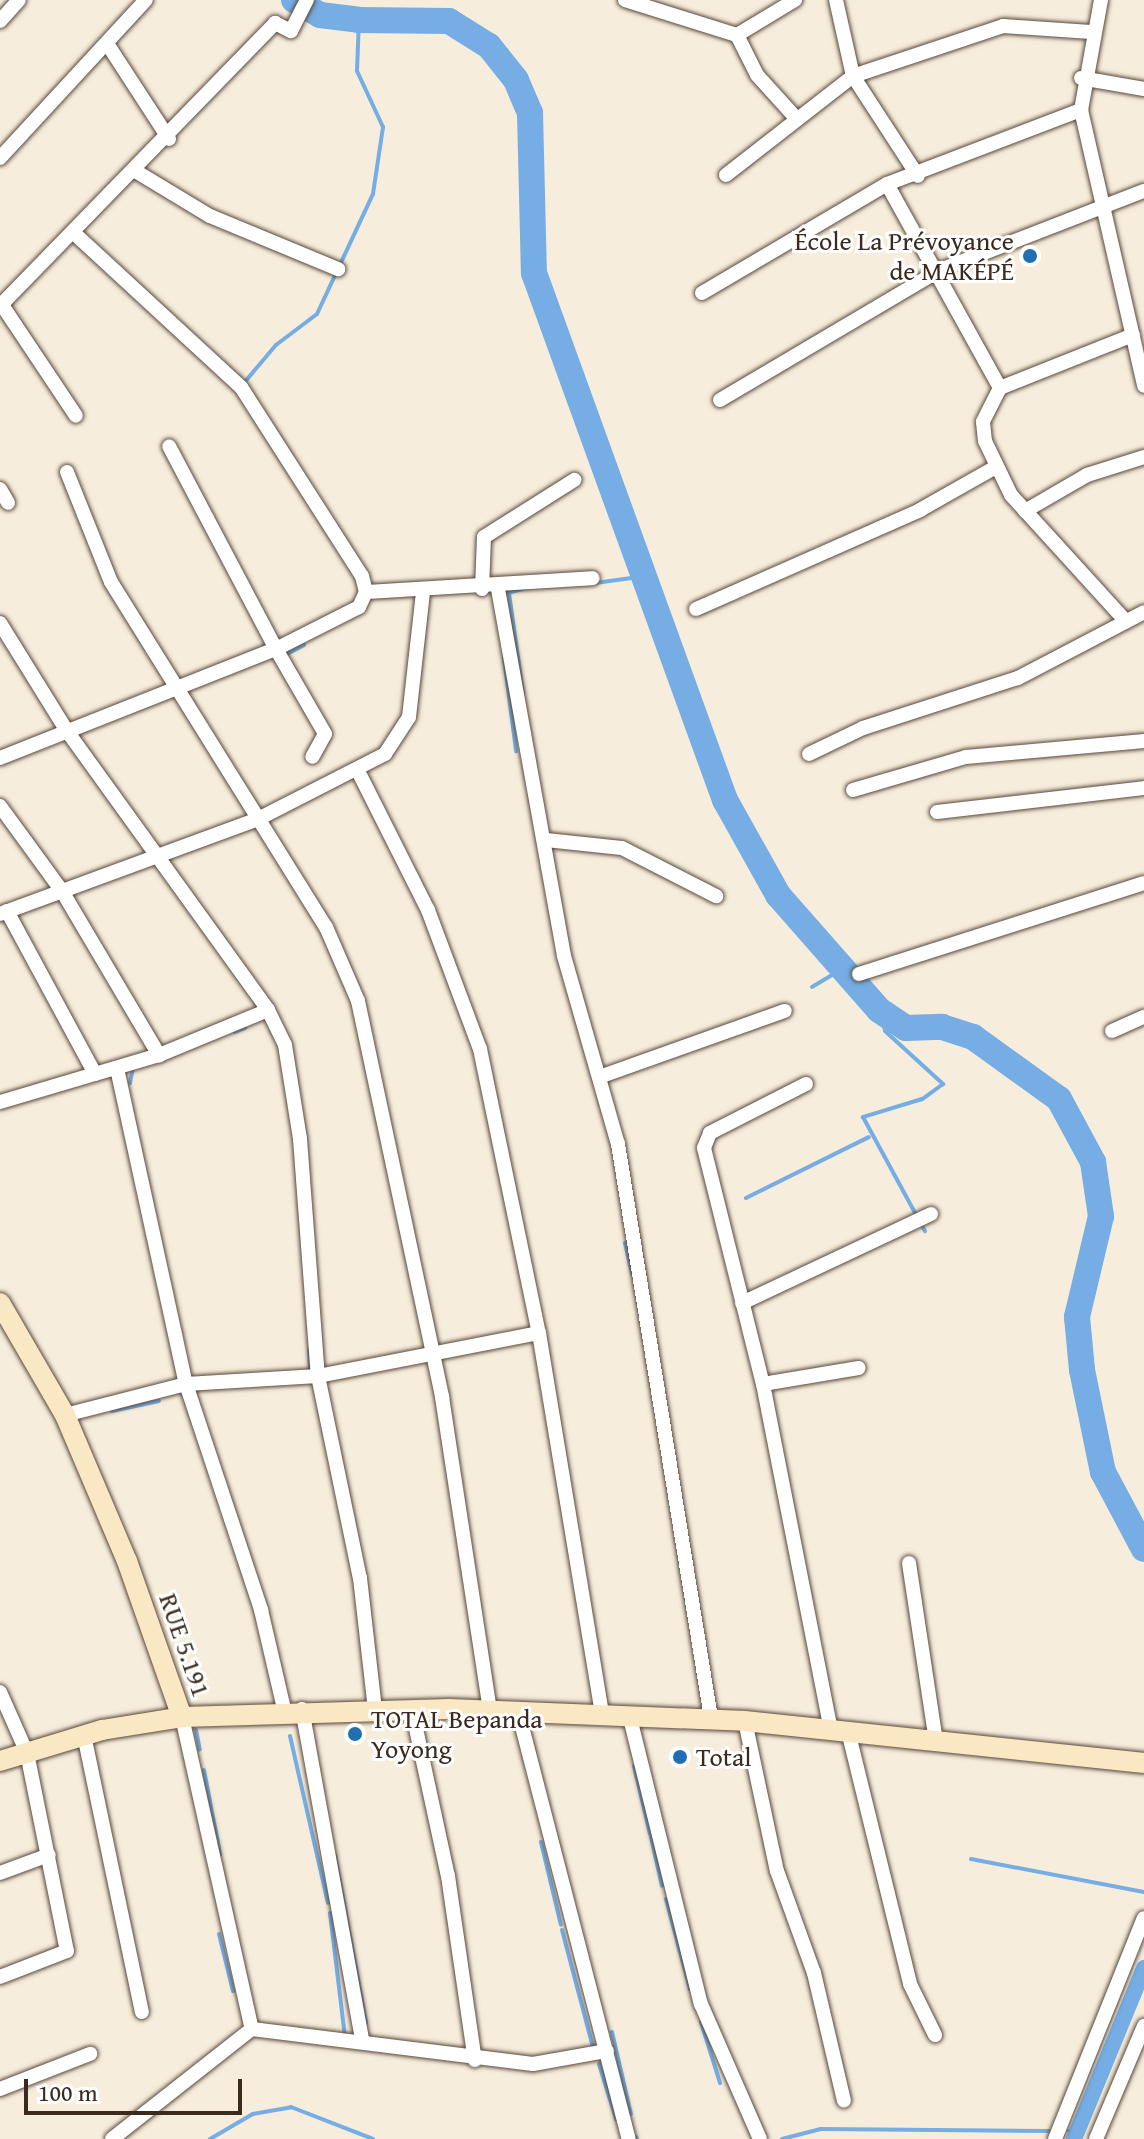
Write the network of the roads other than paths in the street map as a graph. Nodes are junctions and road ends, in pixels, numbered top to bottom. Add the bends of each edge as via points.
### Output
1 (19, 0) edge
2 (146, 0) edge
3 (307, 0) edge
4 (625, 0) edge
5 (795, 0) edge
6 (836, 0) edge
7 (1101, 0) edge
8 (0, 21) edge
9 (1091, 32) junction
10 (737, 35) junction
11 (108, 45) junction
12 (853, 76) junction
13 (1081, 78) junction
14 (1144, 89) edge
15 (1081, 110) junction
16 (796, 118) junction
17 (169, 139) junction
18 (0, 158) edge
19 (137, 172) junction
20 (726, 175) dead end
21 (918, 176) junction
22 (887, 184) junction
23 (1144, 191) edge
24 (1105, 202) junction
25 (75, 234) junction
26 (338, 269) dead end
27 (940, 270) junction
28 (702, 293) dead end
29 (1144, 299) edge
30 (1127, 304) junction
31 (1, 305) edge
32 (1133, 335) junction
33 (1144, 386) edge
34 (1000, 388) junction
35 (720, 400) dead end
36 (76, 416) dead end
37 (169, 446) dead end
38 (1144, 457) edge
39 (996, 467) junction
40 (67, 472) dead end
41 (574, 480) dead end
42 (0, 489) edge
43 (8, 503) dead end
44 (1025, 511) junction
45 (593, 578) dead end
46 (482, 589) junction
47 (498, 589) junction
48 (366, 592) junction
49 (423, 592) junction
50 (696, 609) dead end
51 (1144, 612) edge
52 (1124, 619) junction
53 (0, 623) edge
54 (276, 649) junction
55 (178, 690) junction
56 (67, 731) junction
57 (1144, 741) edge
58 (809, 754) dead end
59 (312, 757) dead end
60 (0, 758) edge
61 (357, 769) junction
62 (1144, 788) edge
63 (853, 790) dead end
64 (0, 806) edge
65 (937, 812) dead end
66 (258, 819) junction
67 (546, 840) junction
68 (159, 853) junction
69 (1144, 883) edge
70 (62, 891) junction
71 (716, 896) dead end
72 (4, 913) edge
73 (859, 974) dead end
74 (268, 1010) junction
75 (785, 1011) dead end
76 (1144, 1017) edge
77 (1112, 1031) dead end
78 (159, 1055) junction
79 (118, 1073) junction
80 (95, 1074) junction
81 (602, 1076) junction
82 (806, 1084) dead end
83 (0, 1102) edge
84 (931, 1214) dead end
85 (0, 1303) edge
86 (742, 1303) junction
87 (539, 1333) junction
88 (432, 1353) junction
89 (859, 1368) dead end
90 (318, 1376) junction
91 (186, 1384) junction
92 (763, 1384) junction
93 (65, 1415) junction
94 (909, 1563) dead end
95 (0, 1692) edge
96 (293, 1709) junction
97 (375, 1710) junction
98 (412, 1710) junction
99 (490, 1710) junction
100 (518, 1711) junction
101 (602, 1713) junction
102 (629, 1714) junction
103 (182, 1717) junction
104 (711, 1718) junction
105 (745, 1721) junction
106 (839, 1730) junction
107 (84, 1735) junction
108 (936, 1741) junction
109 (27, 1753) junction
110 (0, 1761) edge
111 (1144, 1763) edge
112 (49, 1855) junction
113 (0, 1873) edge
114 (1144, 1918) edge
115 (0, 1977) edge
116 (142, 2012) dead end
117 (1144, 2026) edge
118 (252, 2029) junction
119 (935, 2035) dead end
120 (362, 2039) junction
121 (607, 2051) junction
122 (90, 2054) dead end
123 (475, 2060) junction
124 (1136, 2065) edge
125 (0, 2089) edge
126 (844, 2101) dead end
127 (112, 2139) edge
128 (629, 2139) edge
129 (760, 2139) edge
130 (1055, 2139) edge
131 (1096, 2139) edge

1 - 8 street
2 - 11 street
3 - 17 street via 291,31 275,23
4 - 10 street
5 - 10 street
6 - 12 street
7 - 9 street
9 - 12 street via 1003,26
9 - 13 street
10 - 16 street via 757,75
11 - 17 street
11 - 18 street
12 - 16 street
12 - 21 street
13 - 14 street
13 - 15 street
15 - 21 street
15 - 24 street
16 - 20 street
17 - 19 street
19 - 25 street
19 - 26 street via 210,216
21 - 22 street
22 - 27 street
22 - 28 street
23 - 24 street
24 - 27 street
24 - 30 street
25 - 31 street
25 - 48 street via 241,387
27 - 34 street
27 - 35 street
29 - 30 street
30 - 32 street
31 - 36 street
32 - 33 street
32 - 34 street
34 - 39 street via 983,422
37 - 54 street
38 - 44 street via 1087,475
39 - 44 street
39 - 50 street via 920,510
40 - 55 street via 111,582
41 - 46 street via 484,537
42 - 43 street
44 - 52 street
45 - 47 street
46 - 47 street
46 - 49 street
47 - 67 street
48 - 49 street
48 - 54 street via 359,607
49 - 61 street via 409,717 395,744
51 - 52 street
52 - 58 street via 1018,678 863,728
53 - 56 street
54 - 55 street
54 - 59 street via 325,734
55 - 56 street
55 - 66 street
56 - 60 street
56 - 68 street
57 - 63 street via 966,757
61 - 66 street
61 - 87 street via 468,1010
62 - 65 street
64 - 70 street
66 - 68 street
66 - 88 street via 326,927 358,1001
67 - 71 street via 622,848
67 - 81 street via 564,956
68 - 70 street
68 - 74 street
69 - 73 street
70 - 72 street
70 - 78 street
72 - 80 street
74 - 78 street
74 - 90 street via 294,1078
75 - 81 street
76 - 77 street
78 - 79 street
79 - 80 street
79 - 91 street
80 - 83 street
81 - 104 street
82 - 86 street via 703,1140
84 - 86 street
85 - 93 main road, RUE 5.191
86 - 92 street
87 - 88 street
87 - 101 street
88 - 90 street
88 - 99 street
89 - 92 street
90 - 91 street
90 - 97 street via 360,1578
91 - 93 street
91 - 96 street
92 - 106 street
93 - 103 main road, RUE 5.191 via 127,1561
94 - 108 street
95 - 109 street
96 - 97 main road
96 - 103 main road
96 - 120 street
97 - 98 main road
98 - 99 main road
98 - 123 street via 448,1876
99 - 100 main road
100 - 101 main road
100 - 121 street
101 - 102 main road
102 - 104 main road
102 - 129 street via 701,2004
103 - 107 main road
103 - 118 street, RUE 5.191
104 - 105 main road
105 - 106 main road
105 - 126 street via 777,1871 814,1973
106 - 108 main road
106 - 119 street via 910,1984
107 - 109 main road
107 - 116 street
108 - 111 main road
109 - 110 main road
109 - 112 street
112 - 113 street
112 - 115 street via 67,1951
114 - 130 street
117 - 124 street
118 - 120 street
118 - 127 street
120 - 123 street
121 - 123 street via 546,2064
121 - 128 street
122 - 125 street
124 - 131 street

